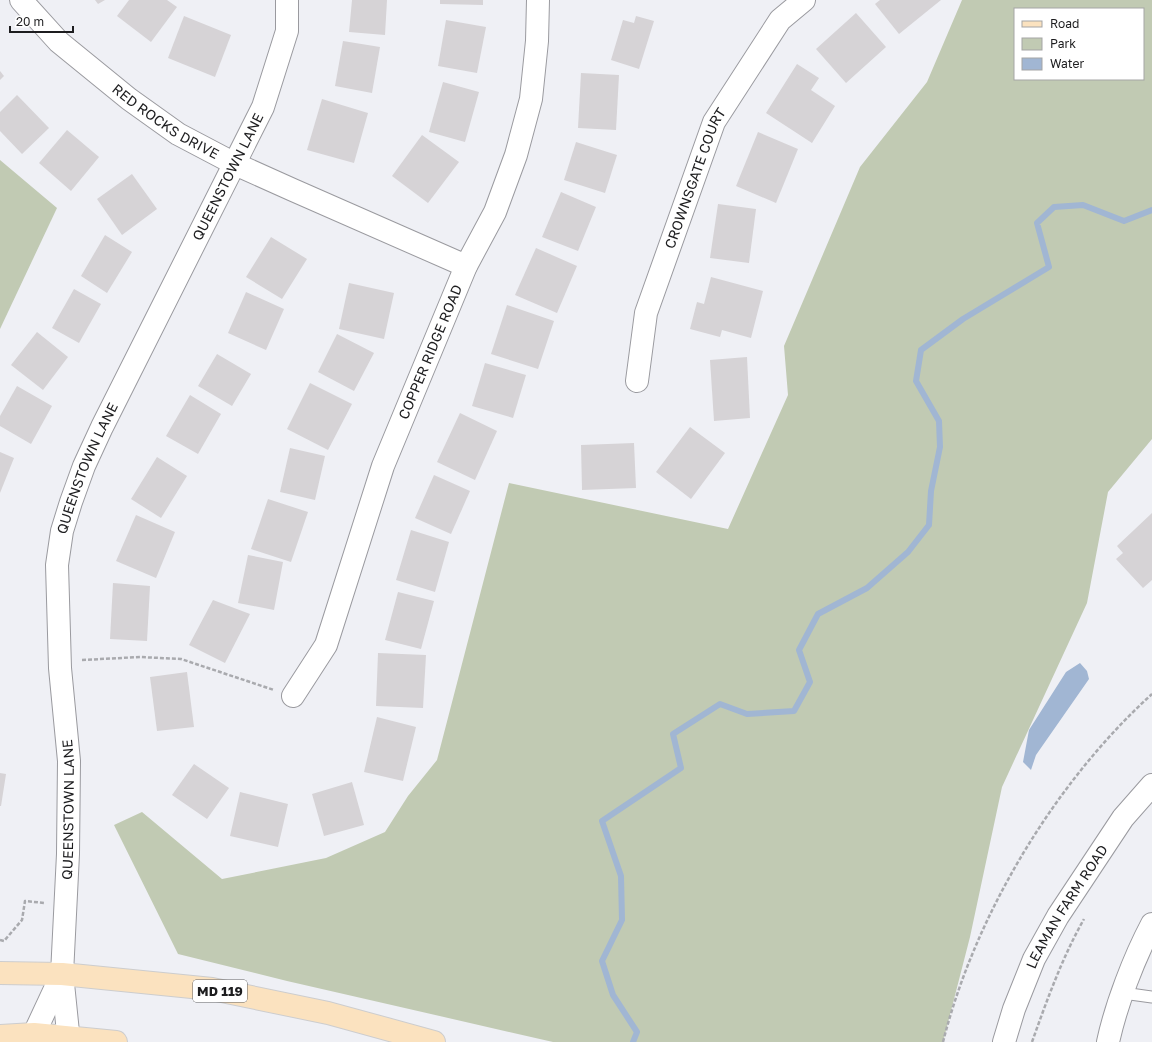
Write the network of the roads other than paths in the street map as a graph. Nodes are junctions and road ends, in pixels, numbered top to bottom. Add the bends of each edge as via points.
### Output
1 (21, 0) edge
2 (287, 0) edge
3 (538, 0) edge
4 (804, 0) edge
5 (235, 164) junction
6 (466, 266) junction
7 (637, 381) dead end
8 (293, 696) road end
9 (1152, 785) edge
10 (1152, 924) edge
11 (0, 973) edge
12 (62, 974) junction
13 (1123, 993) junction
14 (1152, 997) edge
15 (0, 1036) edge
16 (35, 1038) edge
17 (69, 1040) edge
18 (116, 1042) edge
19 (434, 1042) edge
20 (1004, 1042) edge
21 (1108, 1042) edge

1 - 5 street, RED ROCKS DRIVE via 59,42 128,99 178,134
2 - 5 street, QUEENSTOWN LANE via 287,31 263,107
3 - 6 street, COPPER RIDGE ROAD via 537,41 530,99 516,155 494,212
4 - 7 street, CROWNSGATE COURT via 780,20 714,122 646,313
5 - 6 street, RED ROCKS DRIVE
5 - 12 street, QUEENSTOWN LANE via 102,427 84,466 62,531 56,565 60,661 69,761
6 - 8 street, COPPER RIDGE ROAD via 383,466 326,645
9 - 20 street, LEAMAN FARM ROAD via 1123,818 1058,916 1034,959
10 - 13 street via 1135,959
11 - 12 main road, MD 119
12 - 16 street
12 - 17 street
12 - 19 main road, MD 119 via 212,989 328,1013
13 - 14 lane
13 - 21 street
15 - 16 main road
16 - 17 main road
17 - 18 main road

